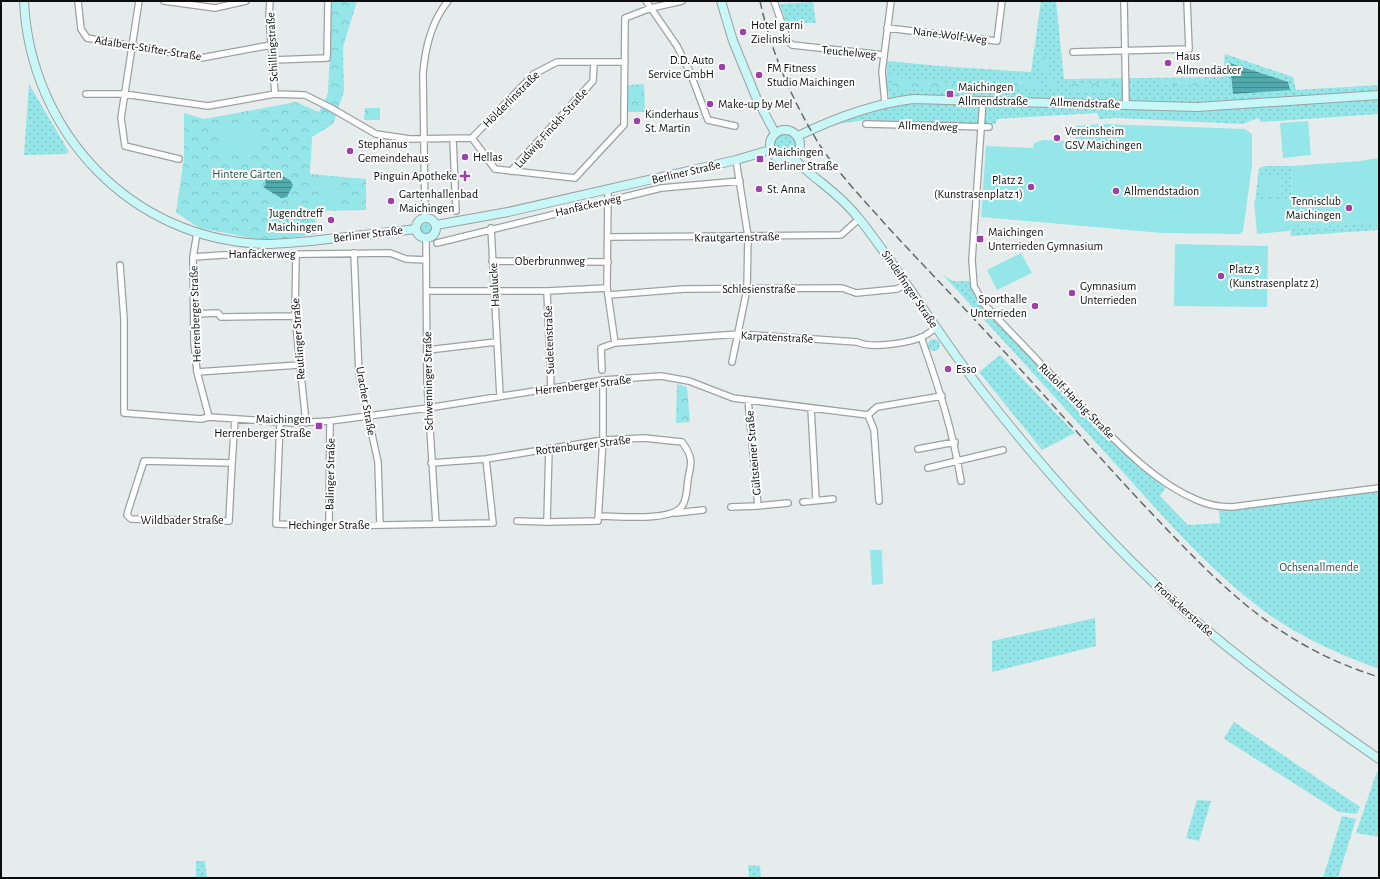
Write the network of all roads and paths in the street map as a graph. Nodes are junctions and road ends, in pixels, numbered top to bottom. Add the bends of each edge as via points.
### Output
1 (24, 1) edge
2 (78, 1) edge
3 (139, 1) edge
4 (164, 1) edge
5 (246, 1) edge
6 (270, 1) edge
7 (328, 1) edge
8 (448, 1) edge
9 (646, 1) edge
10 (682, 1) edge
11 (721, 1) edge
12 (774, 1) edge
13 (890, 1) edge
14 (1002, 1) edge
15 (1124, 1) edge
16 (1187, 1) edge
17 (651, 8) junction
18 (887, 28) junction
19 (132, 45) junction
20 (271, 45) junction
21 (1125, 50) junction
22 (1073, 52) dead end
23 (884, 55) junction
24 (273, 60) junction
25 (625, 62) junction
26 (594, 63) junction
27 (86, 94) dead end
28 (124, 94) junction
29 (275, 94) junction
30 (1379, 95) edge
31 (983, 100) junction
32 (885, 103) junction
33 (1126, 105) junction
34 (866, 124) dead end
35 (735, 126) dead end
36 (989, 127) dead end
37 (981, 128) junction
38 (775, 133) junction
39 (798, 136) junction
40 (472, 138) junction
41 (424, 139) junction
42 (453, 139) junction
43 (770, 150) junction
44 (793, 157) junction
45 (179, 159) dead end
46 (736, 160) junction
47 (511, 172) junction
48 (740, 181) junction
49 (608, 189) junction
50 (609, 200) junction
51 (456, 211) dead end
52 (425, 218) junction
53 (859, 219) junction
54 (436, 225) junction
55 (416, 228) junction
56 (490, 228) junction
57 (197, 233) junction
58 (748, 236) junction
59 (609, 237) junction
60 (426, 238) junction
61 (437, 243) dead end
62 (296, 254) junction
63 (354, 254) junction
64 (193, 257) junction
65 (426, 260) junction
66 (492, 261) junction
67 (608, 262) junction
68 (120, 265) dead end
69 (907, 284) junction
70 (607, 288) junction
71 (747, 289) junction
72 (427, 291) junction
73 (494, 291) junction
74 (547, 291) junction
75 (609, 295) junction
76 (194, 314) junction
77 (295, 316) junction
78 (936, 328) junction
79 (739, 334) junction
80 (921, 337) junction
81 (496, 342) junction
82 (615, 343) junction
83 (428, 350) junction
84 (732, 362) dead end
85 (299, 365) junction
86 (602, 370) dead end
87 (197, 372) junction
88 (603, 380) junction
89 (551, 388) junction
90 (500, 396) junction
91 (942, 396) junction
92 (748, 400) junction
93 (428, 408) junction
94 (811, 408) junction
95 (868, 415) junction
96 (209, 416) junction
97 (368, 416) junction
98 (235, 419) junction
99 (330, 421) junction
100 (280, 422) junction
101 (306, 423) junction
102 (1015, 431) joint
103 (603, 440) junction
104 (955, 442) junction
105 (549, 448) junction
106 (918, 449) dead end
107 (1003, 450) dead end
108 (486, 459) junction
109 (958, 462) junction
110 (232, 463) junction
111 (431, 464) junction
112 (928, 468) dead end
113 (961, 481) dead end
114 (1379, 488) edge
115 (816, 499) junction
116 (833, 499) dead end
117 (879, 501) dead end
118 (803, 502) dead end
119 (788, 503) dead end
120 (758, 506) junction
121 (731, 507) dead end
122 (703, 510) dead end
123 (675, 513) junction
124 (598, 518) junction
125 (517, 521) dead end
126 (548, 522) junction
127 (436, 524) junction
128 (380, 525) junction
129 (329, 526) junction
130 (1379, 759) edge

1 - 57 main road, Berliner Straße via 26,29 35,69 48,102 69,138 92,166 117,190 162,218
2 - 19 street, Adalbert-Stifter-Straße via 81,29 88,38
3 - 19 street
4 - 5 street via 215,8
6 - 20 street, Schillingstraße
7 - 24 street via 327,58
8 - 41 street via 431,32 424,55
9 - 17 street
10 - 17 street
11 - 38 main road via 733,41 756,97
12 - 23 street, Teuchelweg via 790,44
13 - 18 street
14 - 18 street, Nane-Wolf-Weg via 997,41
15 - 21 street
16 - 21 street via 1189,49
17 - 25 street via 625,18
17 - 35 street via 677,46 708,120
18 - 23 street
19 - 20 street, Adalbert-Stifter-Straße via 201,58
19 - 28 street
20 - 24 street, Schillingstraße
21 - 22 street
21 - 33 street
23 - 32 street via 882,82
24 - 29 street, Schillingstraße
25 - 26 street, Hölderlinstraße
25 - 47 street via 624,125 575,178
26 - 40 street, Hölderlinstraße via 557,62 534,74
26 - 47 street, Ludwig-Finckh-Straße via 593,82
27 - 28 street
28 - 29 street via 208,106
28 - 45 street via 121,118 125,146
29 - 41 street via 304,95 376,134
30 - 33 main road, Allmendstraße via 1221,106
31 - 32 main road, Allmendstraße via 927,98
31 - 33 main road, Allmendstraße
31 - 37 street, Rudolf-Harbig-Straße
32 - 39 main road, Allmendstraße via 857,110
34 - 37 street, Allmendweg
36 - 37 street, Allmendweg
37 - 114 street, Rudolf-Harbig-Straße via 972,260 972,275 978,296 1055,380 1142,465 1189,496 1221,507
38 - 39 main road via 787,129
38 - 43 main road via 770,139
39 - 44 main road via 800,148
40 - 42 street
40 - 47 street via 495,169
41 - 42 street
41 - 52 street
42 - 51 street
43 - 44 main road via 780,159
43 - 46 main road, Berliner Straße
44 - 53 main road, Sindelfinger Straße
46 - 48 street
46 - 49 main road, Berliner Straße
48 - 50 street, Hanfäckerweg via 660,188
48 - 58 street
49 - 50 street
49 - 54 main road, Berliner Straße via 508,212
50 - 56 street, Hanfäckerweg
50 - 59 street
52 - 54 main road via 431,219
52 - 55 main road via 418,222
53 - 58 street, Krautgartenstraße via 841,235
53 - 69 main road, Sindelfinger Straße
54 - 60 main road via 434,234
55 - 57 main road, Berliner Straße via 332,239 266,244 214,238
55 - 60 main road via 419,235
56 - 61 street, Hanfäckerweg
56 - 66 street, Haulucke
57 - 64 street, Herrenberger Straße
58 - 59 street, Krautgartenstraße
58 - 71 street
59 - 67 street
60 - 65 street, Schwenninger Straße
62 - 63 street, Hanfäckerweg
62 - 64 street, Hanfäckerweg
62 - 77 street, Reutlinger Straße
63 - 65 street, Hanfäckerweg via 390,253 406,259
63 - 97 street, Uracher Straße via 359,375
64 - 76 street, Herrenberger Straße
65 - 72 street, Schwenninger Straße
66 - 67 street, Oberbrunnweg
66 - 73 street, Haulucke
67 - 70 street
68 - 96 street, Herrenberger Straße via 124,320 124,412 202,419
69 - 71 street, Schlesienstraße via 897,289 856,293 842,288
69 - 78 main road, Sindelfinger Straße
70 - 74 street
70 - 75 street
71 - 75 street, Schlesienstraße via 684,289
71 - 79 street
72 - 73 street
72 - 83 street, Schwenninger Straße
73 - 74 street
73 - 81 street, Haulucke
74 - 89 street, Sudetenstraße
75 - 82 street
76 - 77 street via 218,313 221,318
76 - 87 street, Herrenberger Straße
77 - 85 street, Reutlinger Straße
78 - 80 street, Karpatenstraße
78 - 102 main road, Sindelfinger Straße
79 - 80 street, Karpatenstraße via 861,344 905,342
79 - 82 street, Karpatenstraße
79 - 84 street
80 - 91 street
81 - 83 street
81 - 90 street, Haulucke
82 - 86 street via 601,348
83 - 93 street, Schwenninger Straße
85 - 87 street
85 - 101 street, Reutlinger Straße
87 - 96 street, Herrenberger Straße
88 - 89 street, Herrenberger Straße
88 - 92 street, Herrenberger Straße via 661,376 688,381 733,398
88 - 103 street
89 - 90 street, Herrenberger Straße
90 - 93 street, Herrenberger Straße
91 - 95 street via 877,407
91 - 104 street
92 - 94 street, Herrenberger Straße
92 - 120 street, Gültsteiner Straße
93 - 97 street, Herrenberger Straße
93 - 111 street, Schwenninger Straße
94 - 95 street, Herrenberger Straße
94 - 115 street
95 - 117 street via 874,430
96 - 98 street, Herrenberger Straße
97 - 99 street, Herrenberger Straße
97 - 128 street, Uracher Straße via 378,462
98 - 100 street, Herrenberger Straße
98 - 110 street, Wildbader Straße
99 - 101 street, Herrenberger Straße
99 - 129 street, Balinger Straße
100 - 101 street, Herrenberger Straße
100 - 129 street, Hechinger Straße via 276,524
102 - 130 main road, Fronäckerstraße via 1090,519 1182,608 1262,675
103 - 105 street, Rottenburger Straße
103 - 123 street, Rottenburger Straße via 644,438 682,442 690,453 692,462 683,506
103 - 124 street
104 - 106 street
104 - 109 street
105 - 108 street, Rottenburger Straße
105 - 126 street
107 - 109 street
108 - 111 street, Rottenburger Straße
108 - 127 street, Hechinger Straße via 493,523
109 - 112 street
109 - 113 street
110 - 110 street, Wildbader Straße via 229,521 131,519 128,515 144,461
111 - 127 street, Schwenninger Straße
115 - 116 street
115 - 118 street
119 - 120 street, Gültsteiner Straße
120 - 121 street, Gültsteiner Straße
122 - 123 street
123 - 124 street
124 - 126 street
125 - 126 street
127 - 128 street, Hechinger Straße
128 - 129 street, Hechinger Straße

